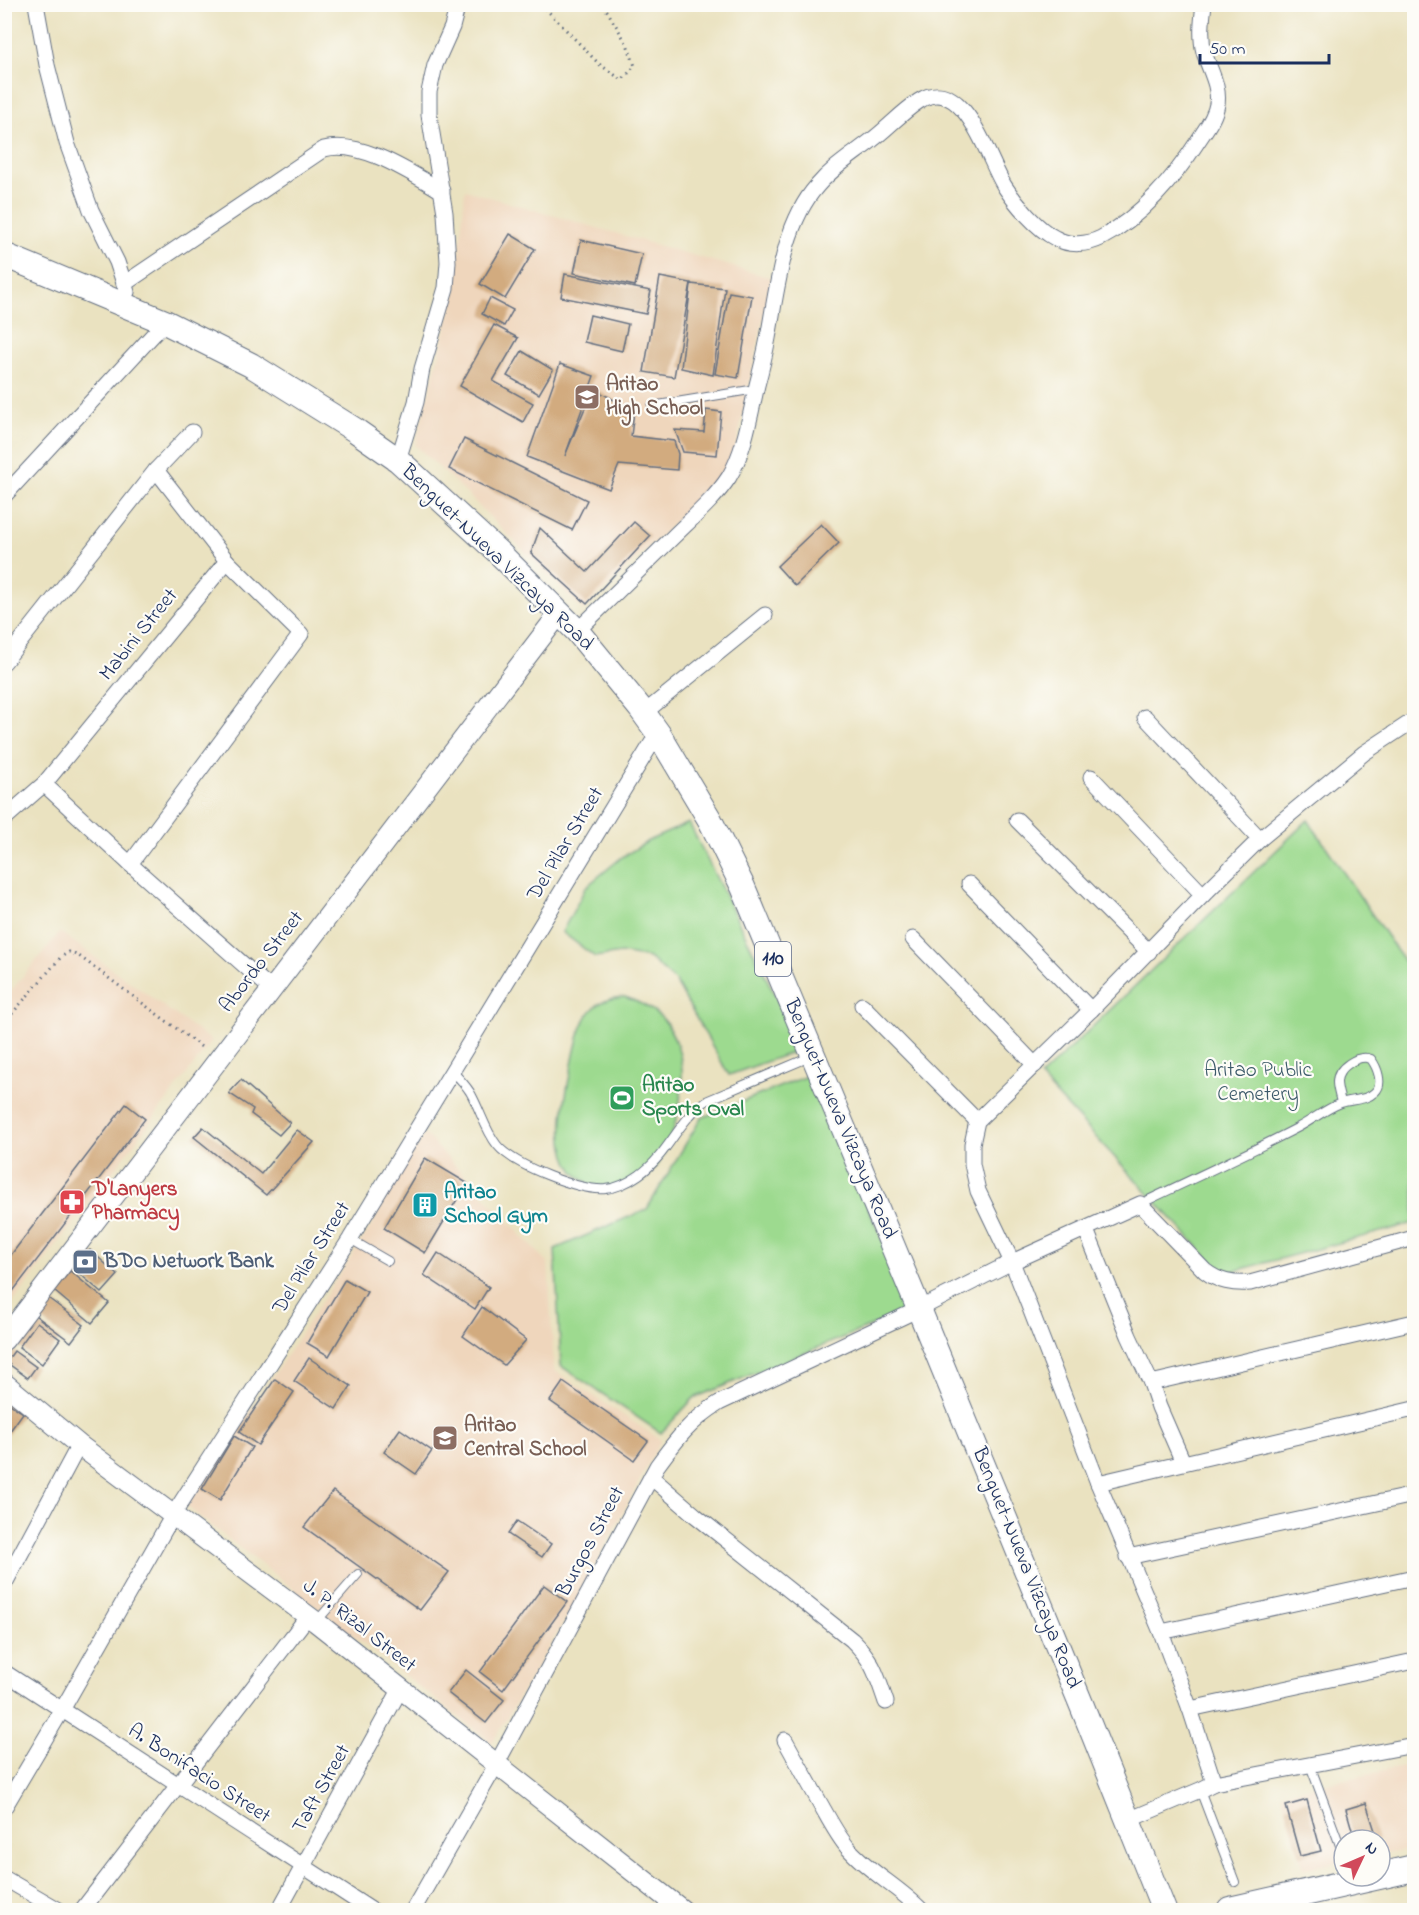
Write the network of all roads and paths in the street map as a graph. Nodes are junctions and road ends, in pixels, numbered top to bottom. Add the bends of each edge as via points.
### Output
1 (36, 4) edge
2 (458, 4) edge
3 (541, 4) edge
4 (603, 4) edge
5 (1204, 4) edge
6 (442, 191) junction
7 (4, 255) edge
8 (124, 284) junction
9 (133, 309) junction
10 (165, 322) junction
11 (756, 389) junction
12 (652, 406) dead end
13 (192, 432) dead end
14 (398, 460) junction
15 (156, 470) junction
16 (4, 496) edge
17 (227, 561) junction
18 (559, 614) junction
19 (765, 615) dead end
20 (577, 631) junction
21 (4, 662) edge
22 (644, 713) junction
23 (1144, 717) dead end
24 (1414, 720) edge
25 (658, 733) junction
26 (1091, 777) dead end
27 (44, 784) junction
28 (4, 819) edge
29 (1017, 820) dead end
30 (1260, 839) junction
31 (130, 864) junction
32 (969, 884) dead end
33 (1203, 895) junction
34 (913, 939) dead end
35 (1149, 952) junction
36 (271, 989) junction
37 (862, 1005) dead end
38 (1091, 1010) junction
39 (4, 1023) edge
40 (814, 1055) junction
41 (218, 1059) junction
42 (1035, 1065) junction
43 (452, 1071) junction
44 (1341, 1103) junction
45 (977, 1121) junction
46 (1140, 1204) junction
47 (1086, 1230) junction
48 (1414, 1238) edge
49 (350, 1239) junction
50 (388, 1261) dead end
51 (1012, 1262) junction
52 (919, 1309) junction
53 (1414, 1322) edge
54 (4, 1340) edge
55 (4, 1383) edge
56 (1151, 1383) junction
57 (1414, 1409) edge
58 (79, 1445) junction
59 (1183, 1462) junction
60 (651, 1477) junction
61 (1098, 1483) junction
62 (1414, 1495) edge
63 (173, 1515) junction
64 (1128, 1557) junction
65 (358, 1574) dead end
66 (1414, 1577) edge
67 (4, 1585) edge
68 (312, 1619) junction
69 (1161, 1632) junction
70 (1414, 1661) edge
71 (4, 1672) edge
72 (401, 1688) junction
73 (886, 1702) dead end
74 (1190, 1709) junction
75 (62, 1710) junction
76 (785, 1740) dead end
77 (1414, 1744) edge
78 (496, 1765) junction
79 (1310, 1765) junction
80 (177, 1785) junction
81 (1207, 1787) junction
82 (4, 1808) edge
83 (1126, 1821) junction
84 (1334, 1828) edge
85 (303, 1866) junction
86 (1414, 1868) edge
87 (1392, 1872) edge
88 (4, 1878) edge
89 (1235, 1882) dead end
90 (1332, 1884) edge
91 (59, 1911) edge
92 (82, 1911) edge
93 (279, 1911) edge
94 (371, 1911) edge
95 (413, 1911) edge
96 (682, 1911) edge
97 (921, 1911) edge
98 (1164, 1911) edge
99 (1230, 1911) edge

1 - 8 street via 68,143 91,210
2 - 6 street via 429,92
3 - 4 path via 599,64 622,80 635,66
5 - 11 street via 1202,36 1218,94 1215,112 1187,158 1151,200 1101,238 1076,244 1049,235 1025,213 1005,186 971,118 941,96 922,99 839,163 815,187 799,212 780,266
6 - 8 street via 375,156 334,146 309,158
6 - 14 street via 448,262 446,288
7 - 9 main road, Benguet-Nueva Vizcaya Road / 110
8 - 9 street
9 - 10 main road, Benguet-Nueva Vizcaya Road / 110
10 - 14 main road, Benguet-Nueva Vizcaya Road / 110 via 251,365
10 - 16 street
11 - 12 lane
11 - 20 street via 730,476 685,526
13 - 15 street
14 - 18 main road, Benguet-Nueva Vizcaya Road / 110
15 - 17 street
15 - 21 street
17 - 27 street, Mabini Street
17 - 31 street via 301,634
18 - 20 main road, Benguet-Nueva Vizcaya Road / 110
18 - 36 street, Abordo Street
19 - 22 street
20 - 22 main road, Benguet-Nueva Vizcaya Road / 110
22 - 25 main road, Benguet-Nueva Vizcaya Road / 110
23 - 30 street
24 - 30 street via 1364,753
25 - 40 main road, Benguet-Nueva Vizcaya Road / 110 via 715,829
25 - 43 street, Del Pilar Street
26 - 33 street
27 - 28 street, Mabini Street
27 - 31 street
29 - 35 street
30 - 33 street
31 - 36 street
32 - 38 street
33 - 35 street
34 - 42 street
35 - 38 street
36 - 41 street, Abordo Street
37 - 45 street
38 - 42 street
39 - 41 path via 69,952 80,956
40 - 43 lane via 706,1101 692,1112 660,1156 640,1175 621,1186 604,1189 544,1174 502,1151 471,1094
40 - 52 main road, Benguet-Nueva Vizcaya Road / 110
41 - 54 street, Abordo Street
42 - 45 street
43 - 49 street, Del Pilar Street
44 - 44 lane via 1339,1075 1353,1061 1371,1059 1380,1082 1377,1090 1362,1099
44 - 46 lane via 1298,1128
45 - 51 street via 972,1164 978,1191
46 - 47 street, Burgos Street
46 - 48 street via 1205,1271 1233,1284 1250,1283
47 - 51 street, Burgos Street
47 - 56 street
49 - 50 lane
49 - 63 street, Del Pilar Street
51 - 52 street, Burgos Street
51 - 61 street
52 - 60 street, Burgos Street via 703,1413 685,1429
52 - 83 main road, Benguet-Nueva Vizcaya Road / 110
53 - 56 street
55 - 58 street, J. P. Rizal Street
56 - 59 street
57 - 59 street
58 - 63 street, J. P. Rizal Street
58 - 67 street
59 - 61 street
60 - 73 street via 852,1640 872,1665
60 - 78 street, Burgos Street
61 - 64 street
62 - 64 street
63 - 68 street, J. P. Rizal Street
63 - 75 street, Del Pilar Street
64 - 69 street
65 - 68 lane
66 - 69 street
68 - 72 street, J. P. Rizal Street
68 - 80 street
69 - 74 street
70 - 74 street
71 - 75 street, A. Bonifacio Street
72 - 78 street, J. P. Rizal Street
72 - 85 street, Taft Street
74 - 81 street
75 - 80 street, A. Bonifacio Street
75 - 82 street, Del Pilar Street
76 - 97 street via 846,1846
77 - 79 street
78 - 95 street, Burgos Street
78 - 96 street, J. P. Rizal Street
79 - 81 street
79 - 84 lane
80 - 85 street, A. Bonifacio Street
80 - 92 street
81 - 83 street
81 - 89 lane
83 - 98 main road, Benguet-Nueva Vizcaya Road / 110
85 - 93 street, Taft Street
85 - 94 street, A. Bonifacio Street
86 - 87 highway
88 - 91 street
90 - 99 highway

